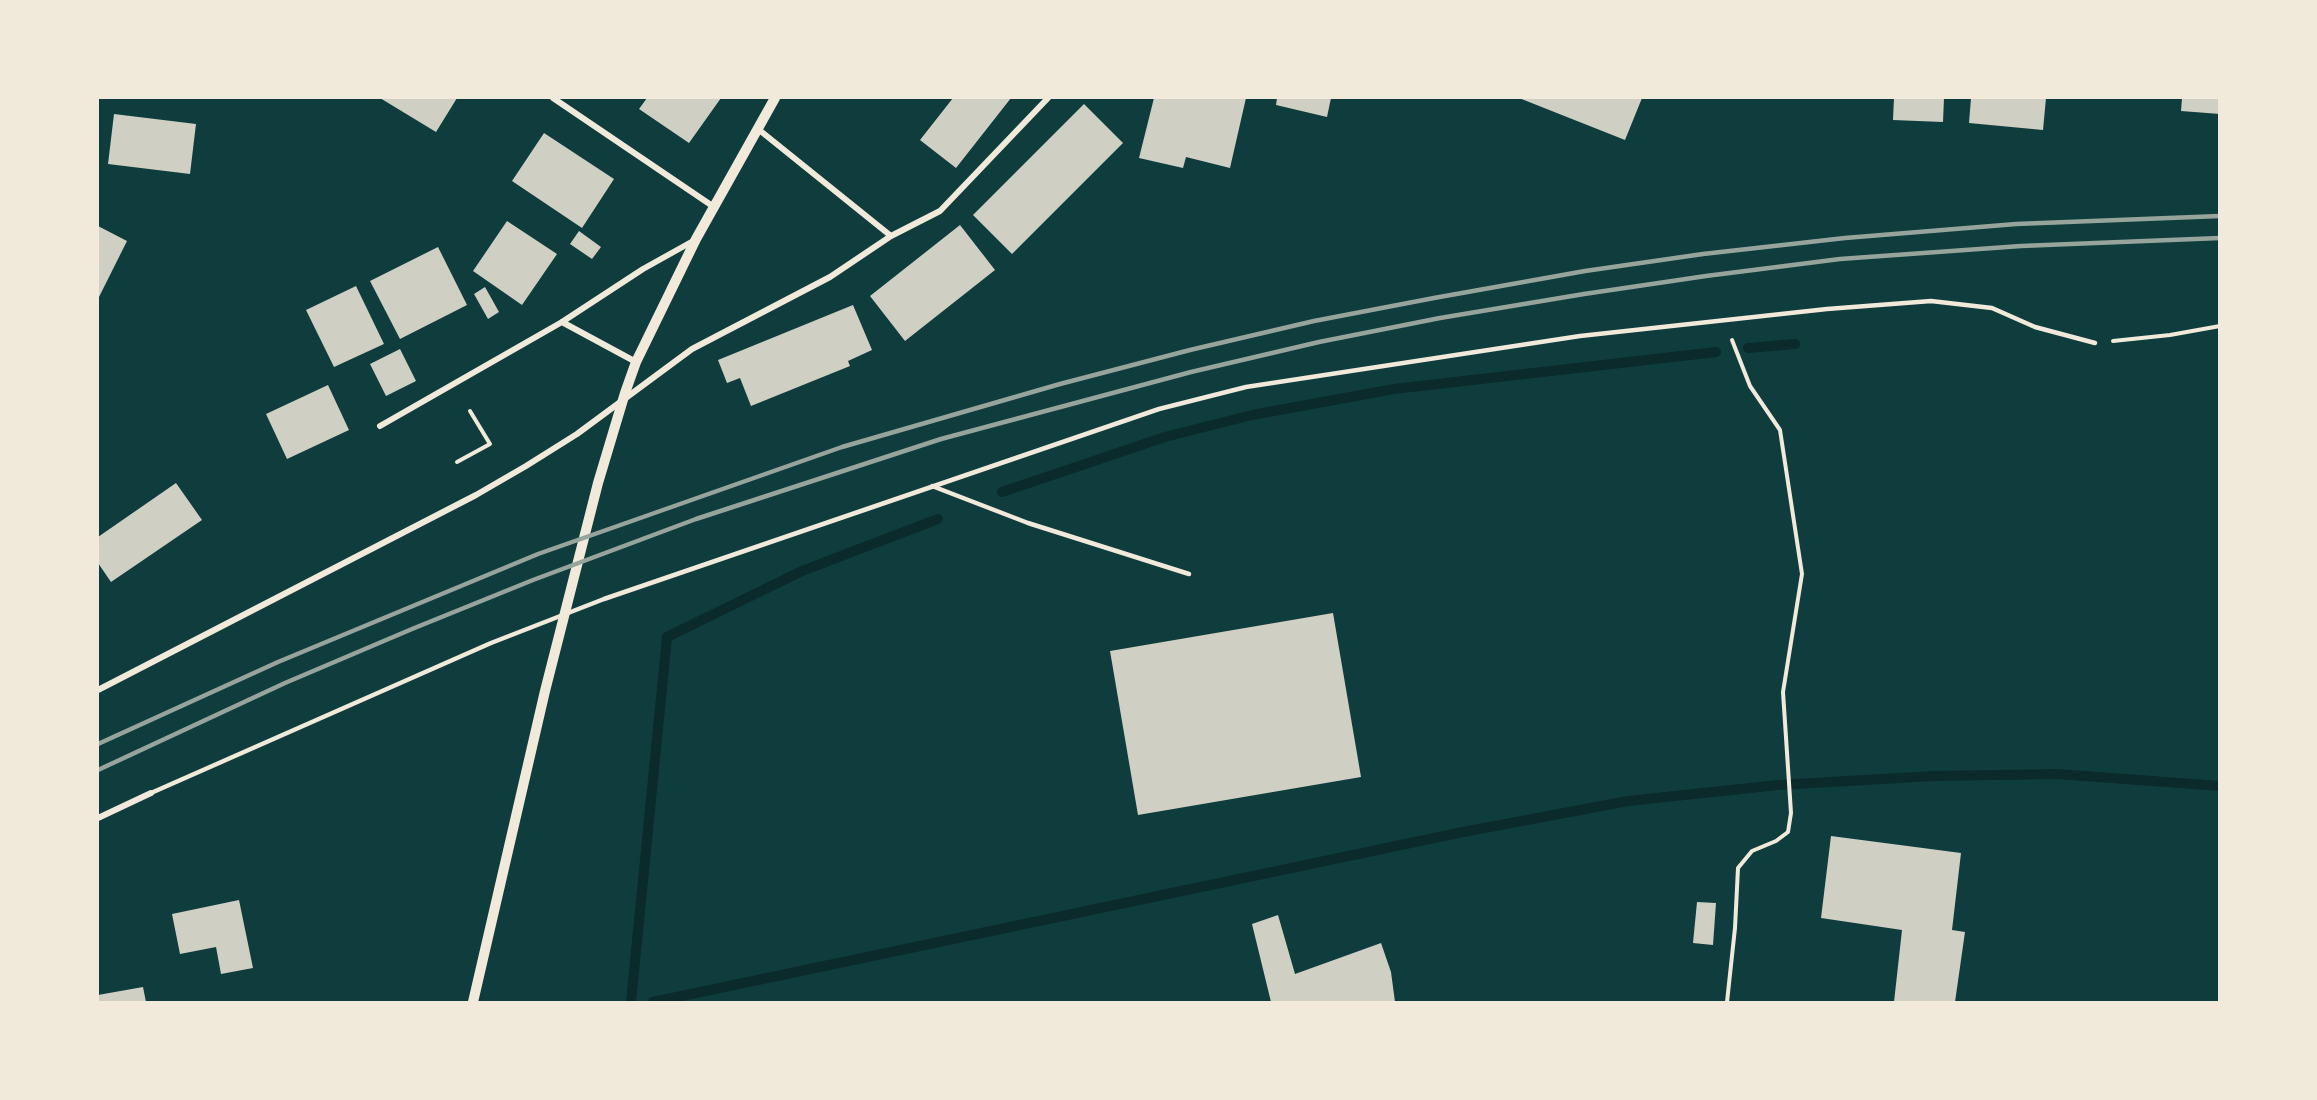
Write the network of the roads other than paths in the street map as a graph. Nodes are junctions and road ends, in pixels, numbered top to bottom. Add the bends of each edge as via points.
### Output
1 (553, 98) edge
2 (775, 98) edge
3 (1048, 98) edge
4 (758, 129) junction
5 (714, 207) junction
6 (891, 236) junction
7 (696, 239) junction
8 (562, 322) junction
9 (2095, 343) road end
10 (636, 362) junction
11 (380, 426) dead end
12 (932, 486) junction
13 (1189, 574) dead end
14 (98, 690) edge
15 (151, 793) joint
16 (98, 818) edge
17 (473, 1002) edge

1 - 5 street
2 - 4 street
3 - 6 street via 940,211
4 - 5 street
4 - 6 street
5 - 7 street
6 - 14 street via 830,278 692,349 577,434 476,495
7 - 8 street
7 - 10 street
8 - 10 street
8 - 11 street
9 - 12 lane via 2035,327 1992,308 1932,301 1580,336 1246,387 1159,409
10 - 17 street via 598,483 545,691
12 - 13 lane via 1028,523
12 - 15 lane via 540,623
15 - 16 street

